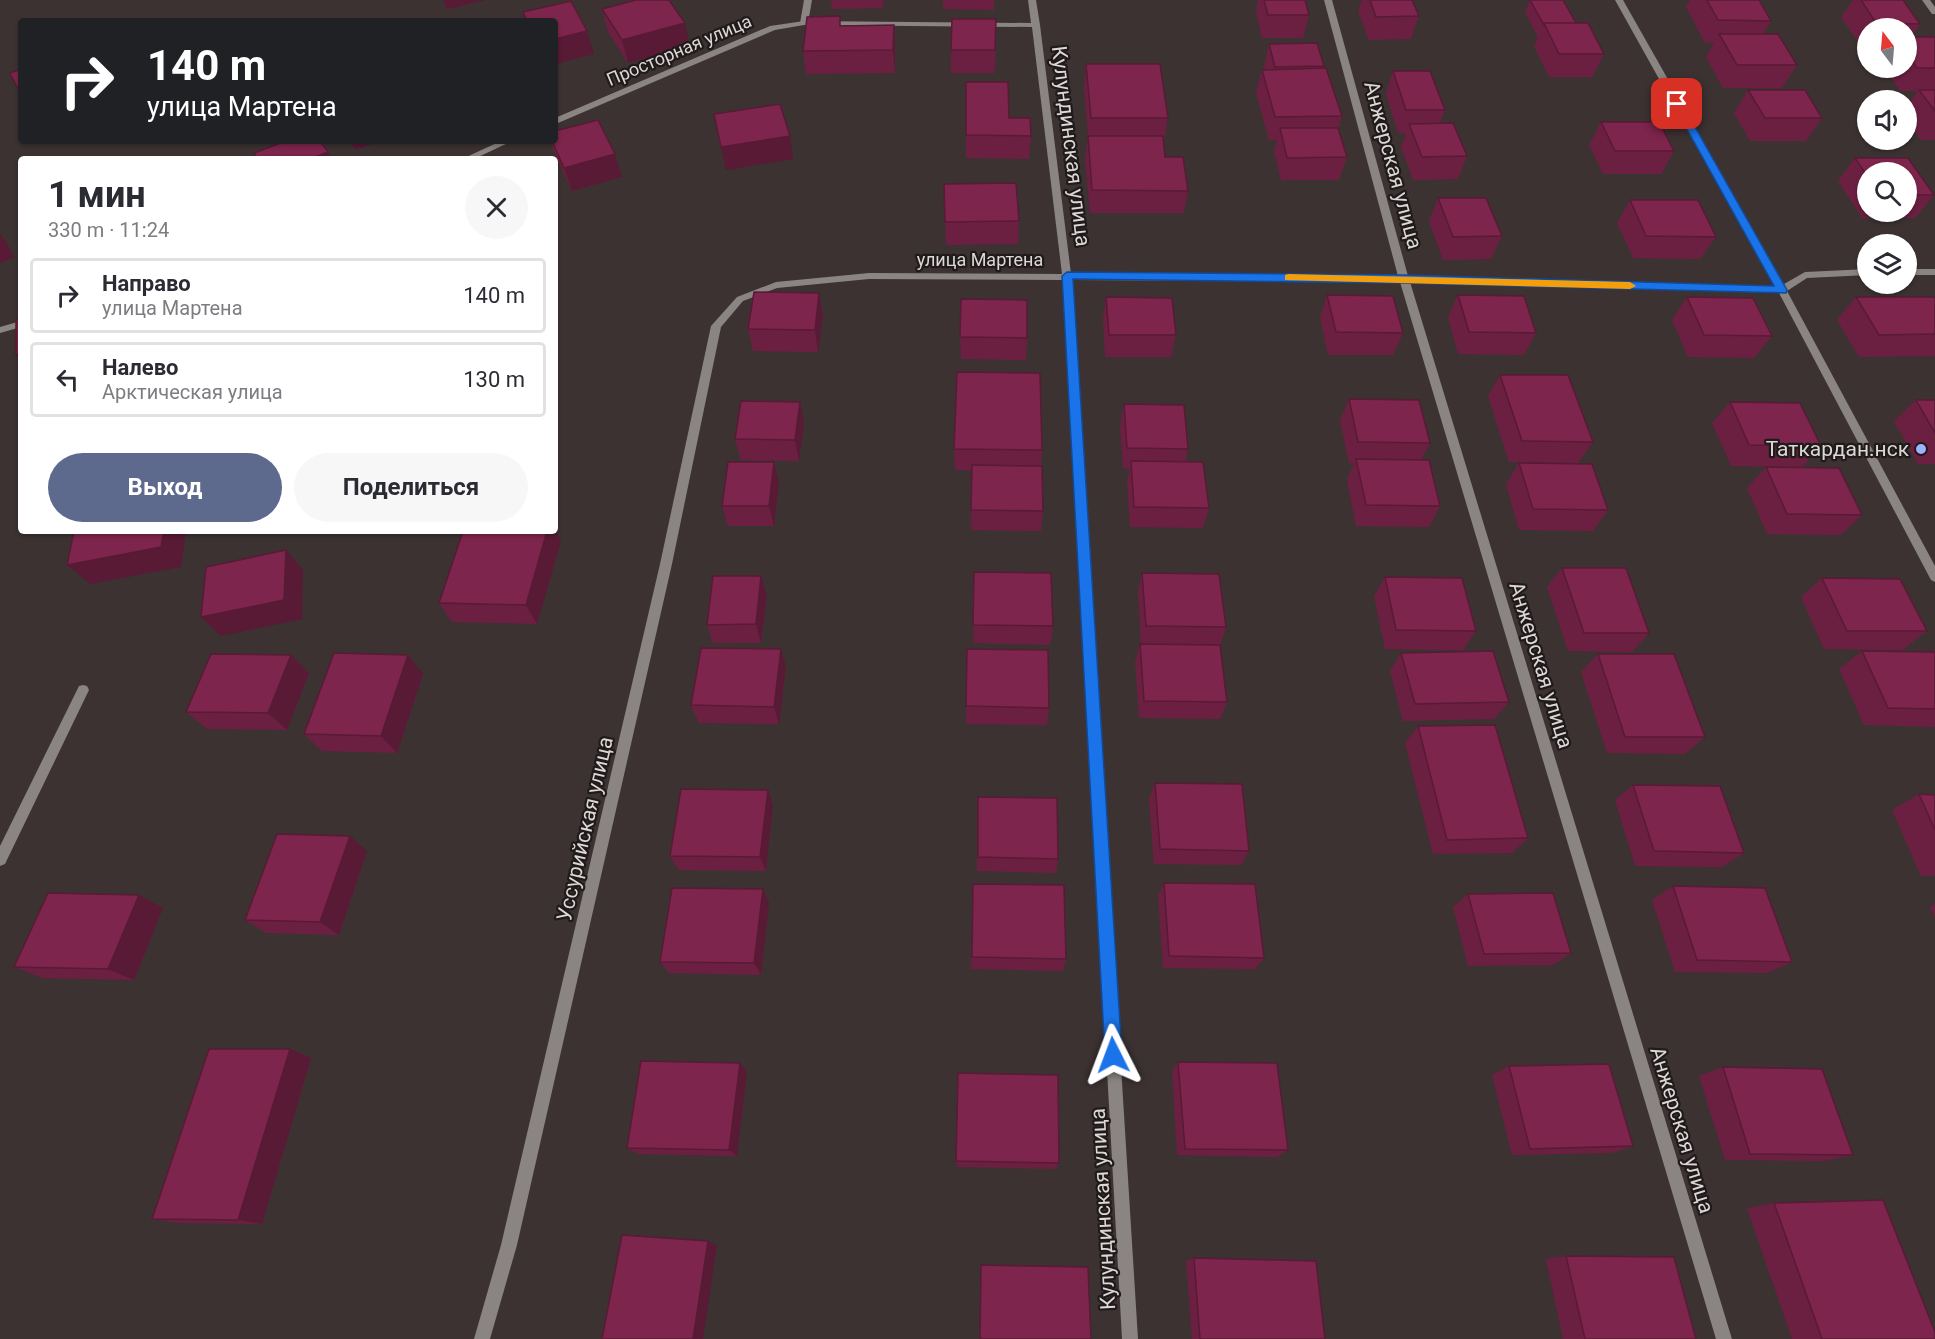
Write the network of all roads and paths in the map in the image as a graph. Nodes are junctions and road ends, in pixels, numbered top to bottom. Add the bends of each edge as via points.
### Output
1 (808, 0) edge
2 (1032, 0) edge
3 (1328, 0) edge
4 (1619, 0) edge
5 (1926, 0) edge
6 (1935, 12) edge
7 (804, 23) junction
8 (1036, 25) junction
9 (558, 120) edge
10 (501, 144) edge
11 (473, 156) edge
12 (1917, 272) edge
13 (1935, 272) edge
14 (1857, 273) edge
15 (1067, 276) junction
16 (1404, 279) junction
17 (1782, 290) junction
18 (18, 325) edge
19 (716, 326) joint
20 (0, 330) edge
21 (1935, 577) edge
22 (82, 690) dead end
23 (0, 860) edge
24 (482, 1339) edge
25 (1130, 1339) edge
26 (1724, 1339) edge

1 - 7 street
2 - 8 street, Кулундинская улица
3 - 16 street, Анжерская улица
4 - 17 street
5 - 6 street
7 - 8 street, Просторная улица
7 - 9 street, Просторная улица via 773,28
8 - 15 street, Кулундинская улица
10 - 11 street
12 - 13 street
14 - 17 street via 1804,275
15 - 16 street, улица Мартена
15 - 19 street, улица Мартена via 869,276 776,285 740,299
15 - 25 street, Кулундинская улица
16 - 17 street, улица Мартена
16 - 26 street, Анжерская улица
17 - 21 street
18 - 20 street
19 - 24 street, Уссурийская улица via 664,575 509,1245
22 - 23 street

